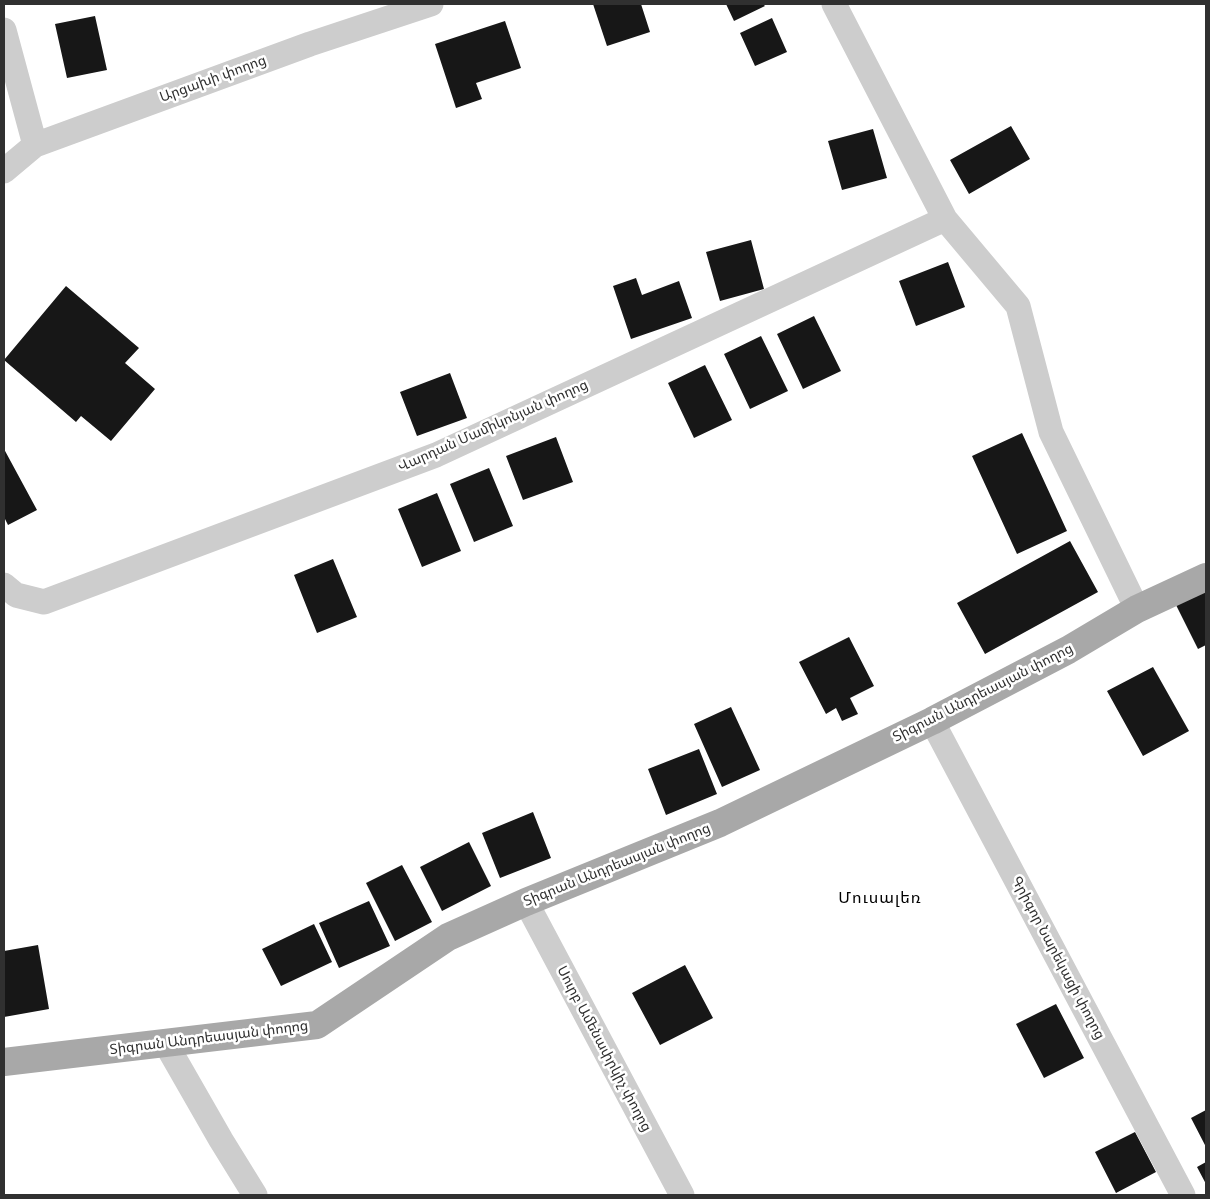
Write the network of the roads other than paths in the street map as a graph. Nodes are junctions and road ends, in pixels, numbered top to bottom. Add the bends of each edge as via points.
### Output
1 (431, 4) edge
2 (834, 4) edge
3 (4, 30) edge
4 (35, 145) junction
5 (4, 170) edge
6 (945, 220) junction
7 (1206, 577) edge
8 (4, 585) edge
9 (1137, 609) junction
10 (932, 722) junction
11 (526, 902) junction
12 (166, 1044) junction
13 (4, 1062) edge
14 (255, 1195) edge
15 (682, 1195) edge
16 (1183, 1195) edge

1 - 4 street, Արցախի փողոց via 310,44
2 - 6 street
3 - 4 street
4 - 5 street, Արցախի փողոց
6 - 8 street, Վարդան Մամիկոնյան փողոց via 436,455 44,602 16,596
6 - 9 street via 1018,306 1051,432
7 - 9 main road, Տիգրան Անդրեասյան փողոց
9 - 10 main road, Տիգրան Անդրեասյան փողոց via 1068,650
10 - 11 main road, Տիգրան Անդրեասյան փողոց via 720,823
10 - 16 street, Գրիգոր Նարեկացի փողոց
11 - 12 main road, Տիգրան Անդրեասյան փողոց via 448,938 317,1025
11 - 15 street, Սուրբ Ամենափրկիչ փողոց
12 - 13 main road, Տիգրան Անդրեասյան փողոց
12 - 14 street

